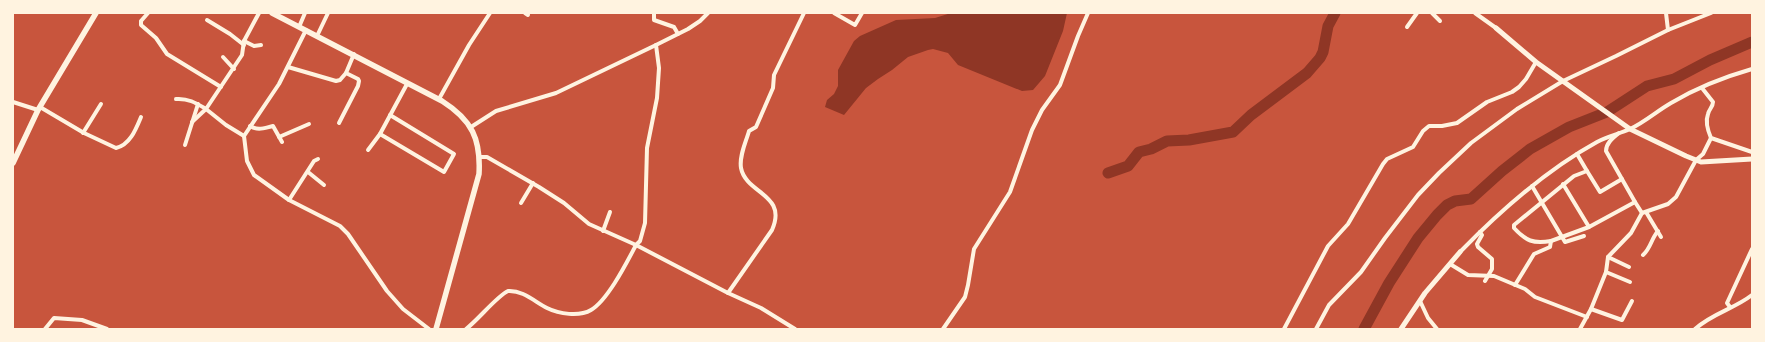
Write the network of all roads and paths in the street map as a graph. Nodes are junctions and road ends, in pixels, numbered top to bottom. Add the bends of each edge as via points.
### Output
1 (96, 13) edge
2 (148, 13) edge
3 (259, 13) edge
4 (272, 13) edge
5 (305, 13) edge
6 (328, 13) edge
7 (490, 13) edge
8 (654, 13) edge
9 (708, 13) edge
10 (804, 13) edge
11 (834, 13) edge
12 (862, 13) edge
13 (1088, 13) edge
14 (1417, 13) edge
15 (1432, 13) edge
16 (1475, 13) edge
17 (1666, 13) edge
18 (1711, 13) edge
19 (207, 20) dead end
20 (1440, 21) dead end
21 (299, 27) junction
22 (1407, 27) dead end
23 (1496, 28) joint
24 (306, 30) junction
25 (1668, 30) junction
26 (678, 34) junction
27 (317, 36) junction
28 (244, 43) junction
29 (260, 45) dead end
30 (656, 45) junction
31 (354, 54) junction
32 (222, 57) dead end
33 (1536, 62) junction
34 (288, 67) junction
35 (234, 69) junction
36 (1752, 69) edge
37 (346, 73) junction
38 (1565, 82) junction
39 (407, 84) junction
40 (221, 87) junction
41 (1702, 88) junction
42 (176, 99) dead end
43 (439, 100) junction
44 (13, 102) edge
45 (101, 104) dead end
46 (198, 104) junction
47 (39, 108) junction
48 (206, 109) junction
49 (390, 115) junction
50 (141, 117) dead end
51 (192, 122) junction
52 (339, 123) dead end
53 (309, 124) dead end
54 (250, 126) junction
55 (471, 127) junction
56 (1630, 129) junction
57 (1620, 132) junction
58 (83, 133) junction
59 (380, 134) junction
60 (244, 136) junction
61 (279, 137) junction
62 (1711, 138) junction
63 (282, 142) dead end
64 (185, 145) dead end
65 (368, 150) dead end
66 (1752, 152) edge
67 (1577, 154) junction
68 (480, 157) junction
69 (318, 159) dead end
70 (1752, 159) edge
71 (1696, 160) junction
72 (13, 163) edge
73 (1587, 171) junction
74 (308, 172) junction
75 (1622, 179) junction
76 (533, 183) junction
77 (1563, 184) junction
78 (324, 185) dead end
79 (1532, 186) junction
80 (289, 200) junction
81 (1542, 202) junction
82 (1635, 202) junction
83 (521, 203) dead end
84 (610, 212) dead end
85 (1644, 213) junction
86 (1589, 227) junction
87 (603, 231) junction
88 (1658, 231) junction
89 (1480, 232) junction
90 (1584, 236) dead end
91 (1563, 237) junction
92 (1661, 237) dead end
93 (1551, 241) junction
94 (636, 245) junction
95 (1752, 249) edge
96 (1460, 252) joint
97 (1643, 255) dead end
98 (1608, 258) junction
99 (1450, 264) junction
100 (1629, 267) dead end
101 (1606, 272) junction
102 (1486, 278) junction
103 (1630, 282) dead end
104 (1515, 285) junction
105 (728, 293) junction
106 (1752, 295) edge
107 (1420, 301) junction
108 (1632, 301) dead end
109 (1730, 307) junction
110 (1591, 309) junction
111 (1587, 317) junction
112 (45, 329) edge
113 (107, 329) edge
114 (429, 329) edge
115 (436, 329) edge
116 (466, 329) edge
117 (795, 329) edge
118 (944, 329) edge
119 (1284, 329) edge
120 (1316, 329) edge
121 (1401, 329) edge
122 (1437, 329) edge
123 (1580, 329) edge
124 (1695, 329) edge

1 - 47 main road
2 - 40 street via 141,21 141,25 156,38 167,54
3 - 28 street
4 - 21 main road
5 - 21 street
6 - 27 street
7 - 43 street
8 - 26 street via 654,20 674,27
9 - 26 street
10 - 105 street via 774,75 773,88 756,127 749,131 741,163 747,180 771,200 775,221 772,230
11 - 12 street via 855,25
13 - 118 street via 1060,85 1042,110 1032,130 1010,192 974,249 965,297
14 - 22 street
15 - 20 street
16 - 23 street
17 - 25 street
18 - 25 street
19 - 28 street
21 - 24 main road
23 - 33 street
24 - 27 main road
24 - 34 street
25 - 38 street
26 - 30 street
27 - 31 main road
28 - 29 street
28 - 35 street via 242,55
30 - 55 street via 556,93 496,110
30 - 94 street via 659,76 647,148 645,223 640,241
31 - 37 street
31 - 39 main road
32 - 35 street
33 - 38 street
33 - 119 street via 1526,79 1516,89 1487,102 1457,123 1429,126 1413,147 1386,161 1348,224 1328,246
34 - 37 street via 336,80 340,80
34 - 54 street
35 - 40 street
36 - 41 street
37 - 52 street via 359,81
38 - 56 street
38 - 120 street via 1500,121 1439,173 1400,218 1361,272 1329,305
39 - 43 main road
39 - 49 street
40 - 48 street
41 - 56 street via 1672,102
41 - 62 street via 1713,102 1707,118 1707,130
42 - 46 street via 183,98
43 - 55 main road via 458,112
44 - 47 street
45 - 58 street
46 - 48 street
46 - 51 street
47 - 58 street
47 - 72 main road
48 - 51 street
48 - 60 street
49 - 59 street
49 - 59 street via 454,154 444,172
50 - 58 street via 134,133 121,147 116,148
51 - 64 street
53 - 61 street
54 - 60 street
54 - 61 street via 256,129 273,126
55 - 68 main road
56 - 57 street
56 - 71 street
57 - 67 street
57 - 75 street via 1606,146 1606,151
59 - 65 street
60 - 80 street via 251,171
61 - 63 street
62 - 66 street
62 - 71 street via 1703,154
67 - 73 street
67 - 79 street
68 - 76 street via 488,157
68 - 115 main road via 479,174
69 - 74 street
70 - 71 street via 1708,162
71 - 85 street via 1676,197 1668,204
73 - 75 street via 1600,192
73 - 77 street
74 - 78 street
74 - 80 street
75 - 82 street
76 - 83 street
76 - 87 street via 564,203 589,224
77 - 81 street
77 - 86 street
79 - 81 street
79 - 89 street
80 - 114 street via 340,226 387,291 403,309
81 - 91 street
81 - 93 street via 1514,225 1514,228 1525,240
82 - 85 street
82 - 86 street
84 - 87 street
85 - 88 street
85 - 98 street via 1631,233
86 - 91 street
87 - 94 street
88 - 92 street
88 - 97 street via 1652,238 1650,249
89 - 96 street
89 - 102 street via 1482,235 1478,247 1492,259 1492,269
90 - 91 street via 1565,242
91 - 93 street
93 - 104 street via 1550,247 1534,254
94 - 105 street
94 - 116 street via 619,276 592,310 569,314 558,312 523,294 508,291
95 - 109 street via 1727,303
96 - 99 street
98 - 100 street
98 - 101 street
99 - 102 street via 1468,275
99 - 107 street
101 - 103 street
101 - 110 street
102 - 104 street via 1494,276
104 - 111 street via 1536,297
105 - 117 street via 761,308
106 - 109 street
107 - 121 street
107 - 122 street
108 - 110 street via 1622,320
109 - 124 street
110 - 111 street
111 - 123 street
112 - 113 street via 54,318 82,320

